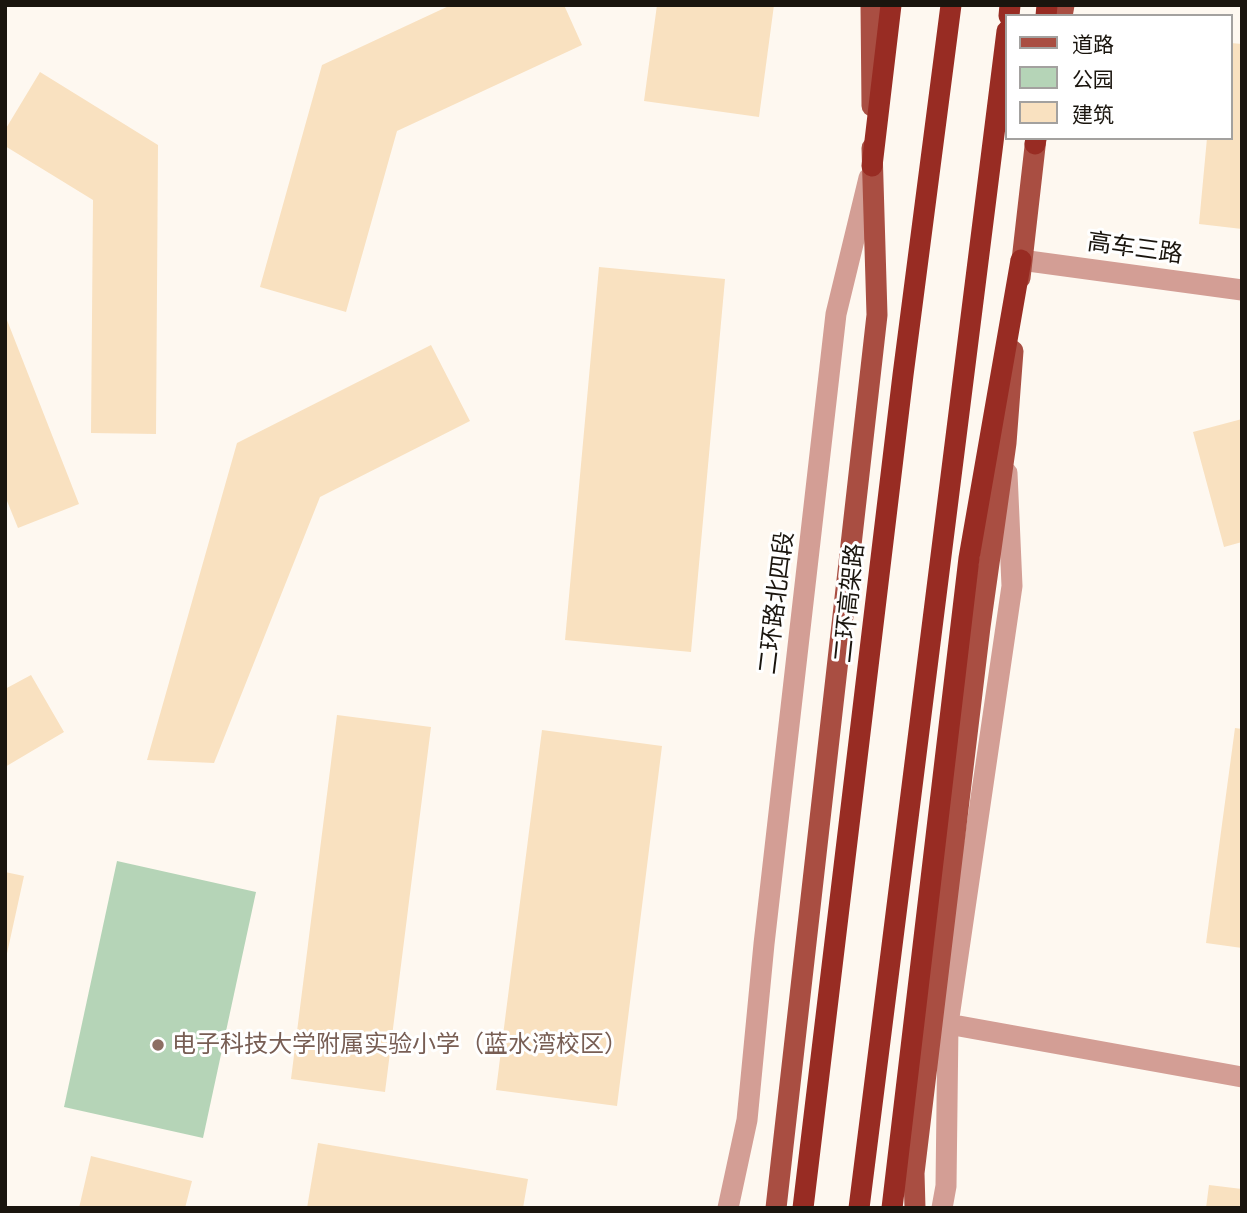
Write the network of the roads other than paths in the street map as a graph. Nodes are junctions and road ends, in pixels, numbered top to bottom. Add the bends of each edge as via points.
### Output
1 (871, 5) edge
2 (891, 5) edge
3 (951, 5) edge
4 (1006, 39) edge
5 (1036, 140) edge
6 (872, 166) junction
7 (1021, 260) junction
8 (1242, 290) edge
9 (941, 1019) junction
10 (1242, 1077) edge
11 (728, 1208) edge
12 (776, 1208) edge
13 (803, 1208) edge
14 (859, 1208) edge
15 (892, 1208) edge
16 (915, 1208) edge
17 (942, 1208) edge

1 - 6 main road, 二环路北四段
2 - 6 highway
3 - 13 highway, 二环高架路
4 - 14 highway
5 - 7 main road
6 - 11 street, 二环路北四段 via 836,314 747,1120
6 - 12 main road via 877,315
7 - 8 street, 高车三路
7 - 9 main road via 1006,443 980,627
7 - 15 highway via 970,558
9 - 10 street
9 - 16 main road via 914,1173
9 - 17 street via 946,1185

